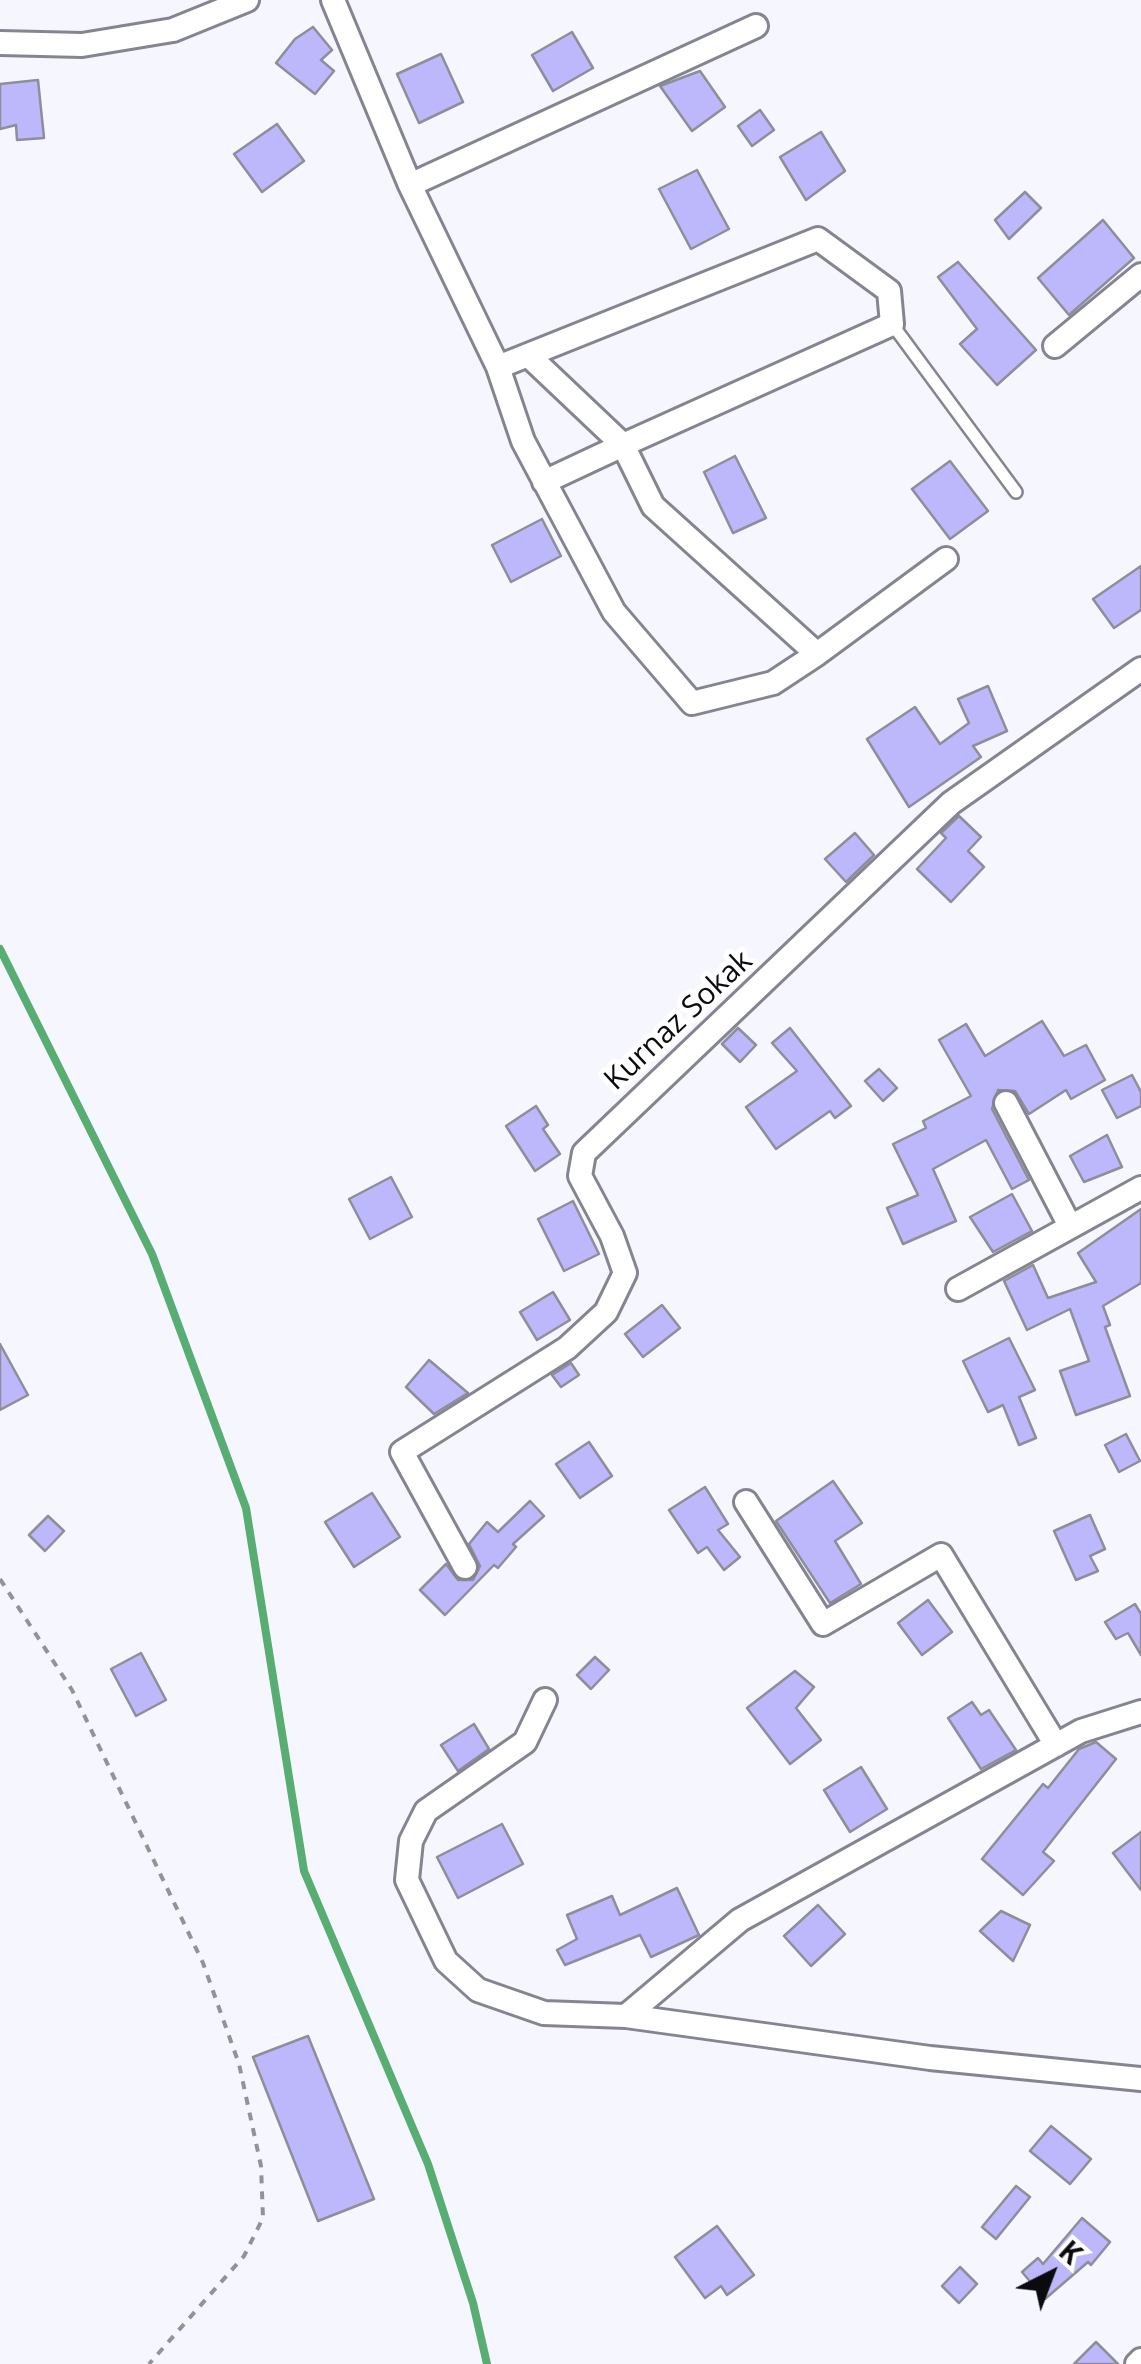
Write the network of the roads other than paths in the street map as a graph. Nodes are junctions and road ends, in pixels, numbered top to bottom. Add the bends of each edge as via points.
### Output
1 (248, 0) edge
2 (333, 0) edge
3 (756, 26) dead end
4 (0, 43) edge
5 (410, 186) junction
6 (1141, 275) edge
7 (892, 324) junction
8 (1054, 346) dead end
9 (528, 355) junction
10 (498, 367) junction
11 (622, 445) junction
12 (544, 482) junction
13 (1016, 492) dead end
14 (946, 559) dead end
15 (817, 654) junction
16 (1141, 669) edge
17 (1006, 1102) dead end
18 (1141, 1188) edge
19 (1070, 1226) junction
20 (958, 1289) dead end
21 (746, 1502) dead end
22 (465, 1567) dead end
23 (545, 1700) dead end
24 (1139, 1717) edge
25 (1056, 1745) junction
26 (626, 2016) junction
27 (1141, 2080) edge

1 - 4 street via 172,30 82,46
2 - 5 street
3 - 5 street
5 - 10 street
6 - 8 street
7 - 9 street via 889,290 818,239
7 - 11 street
7 - 13 lane
9 - 10 street
9 - 11 street
10 - 12 street
11 - 12 street
11 - 15 street via 652,506
12 - 15 street via 614,612 692,703 773,682
14 - 15 street
16 - 22 street, Kurnaz Sokak via 951,803 584,1154 580,1176 625,1273 606,1312 567,1348 402,1452
17 - 19 street
18 - 19 street
19 - 20 street
21 - 25 street via 823,1624 941,1555
23 - 26 street via 525,1742 426,1811 411,1840 407,1880 446,1962 478,1990 544,2013
24 - 25 street via 1082,1730
25 - 26 street via 740,1920
26 - 27 street

